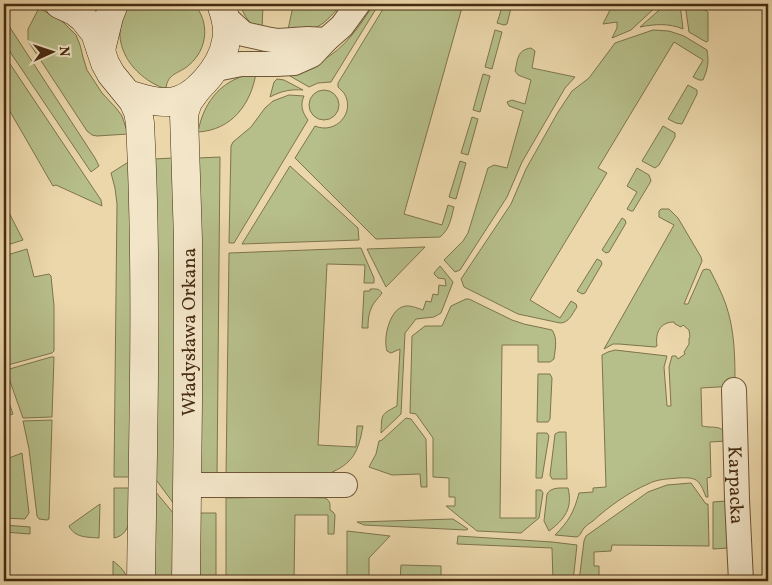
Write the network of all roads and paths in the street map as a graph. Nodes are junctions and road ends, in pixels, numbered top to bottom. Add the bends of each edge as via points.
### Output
1 (59, 4) edge
2 (114, 4) edge
3 (358, 4) edge
4 (223, 10) edge
5 (326, 40) junction
6 (101, 50) junction
7 (207, 78) junction
8 (128, 94) junction
9 (734, 390) dead end
10 (187, 485) junction
11 (345, 485) dead end
12 (141, 581) edge
13 (186, 581) edge
14 (741, 581) edge

1 - 6 street via 89,24
2 - 6 street
3 - 5 street via 342,26
4 - 5 street via 244,34 278,41
4 - 7 street, Władysława Orkana via 227,39 224,52
5 - 7 street via 312,55 294,63 241,64
6 - 8 street via 104,63
7 - 8 street via 183,98 170,102
7 - 10 street, Władysława Orkana via 188,102 184,114 188,240
8 - 12 street via 140,123 144,204
9 - 14 street, Karpacka
10 - 11 street
10 - 13 street, Władysława Orkana

